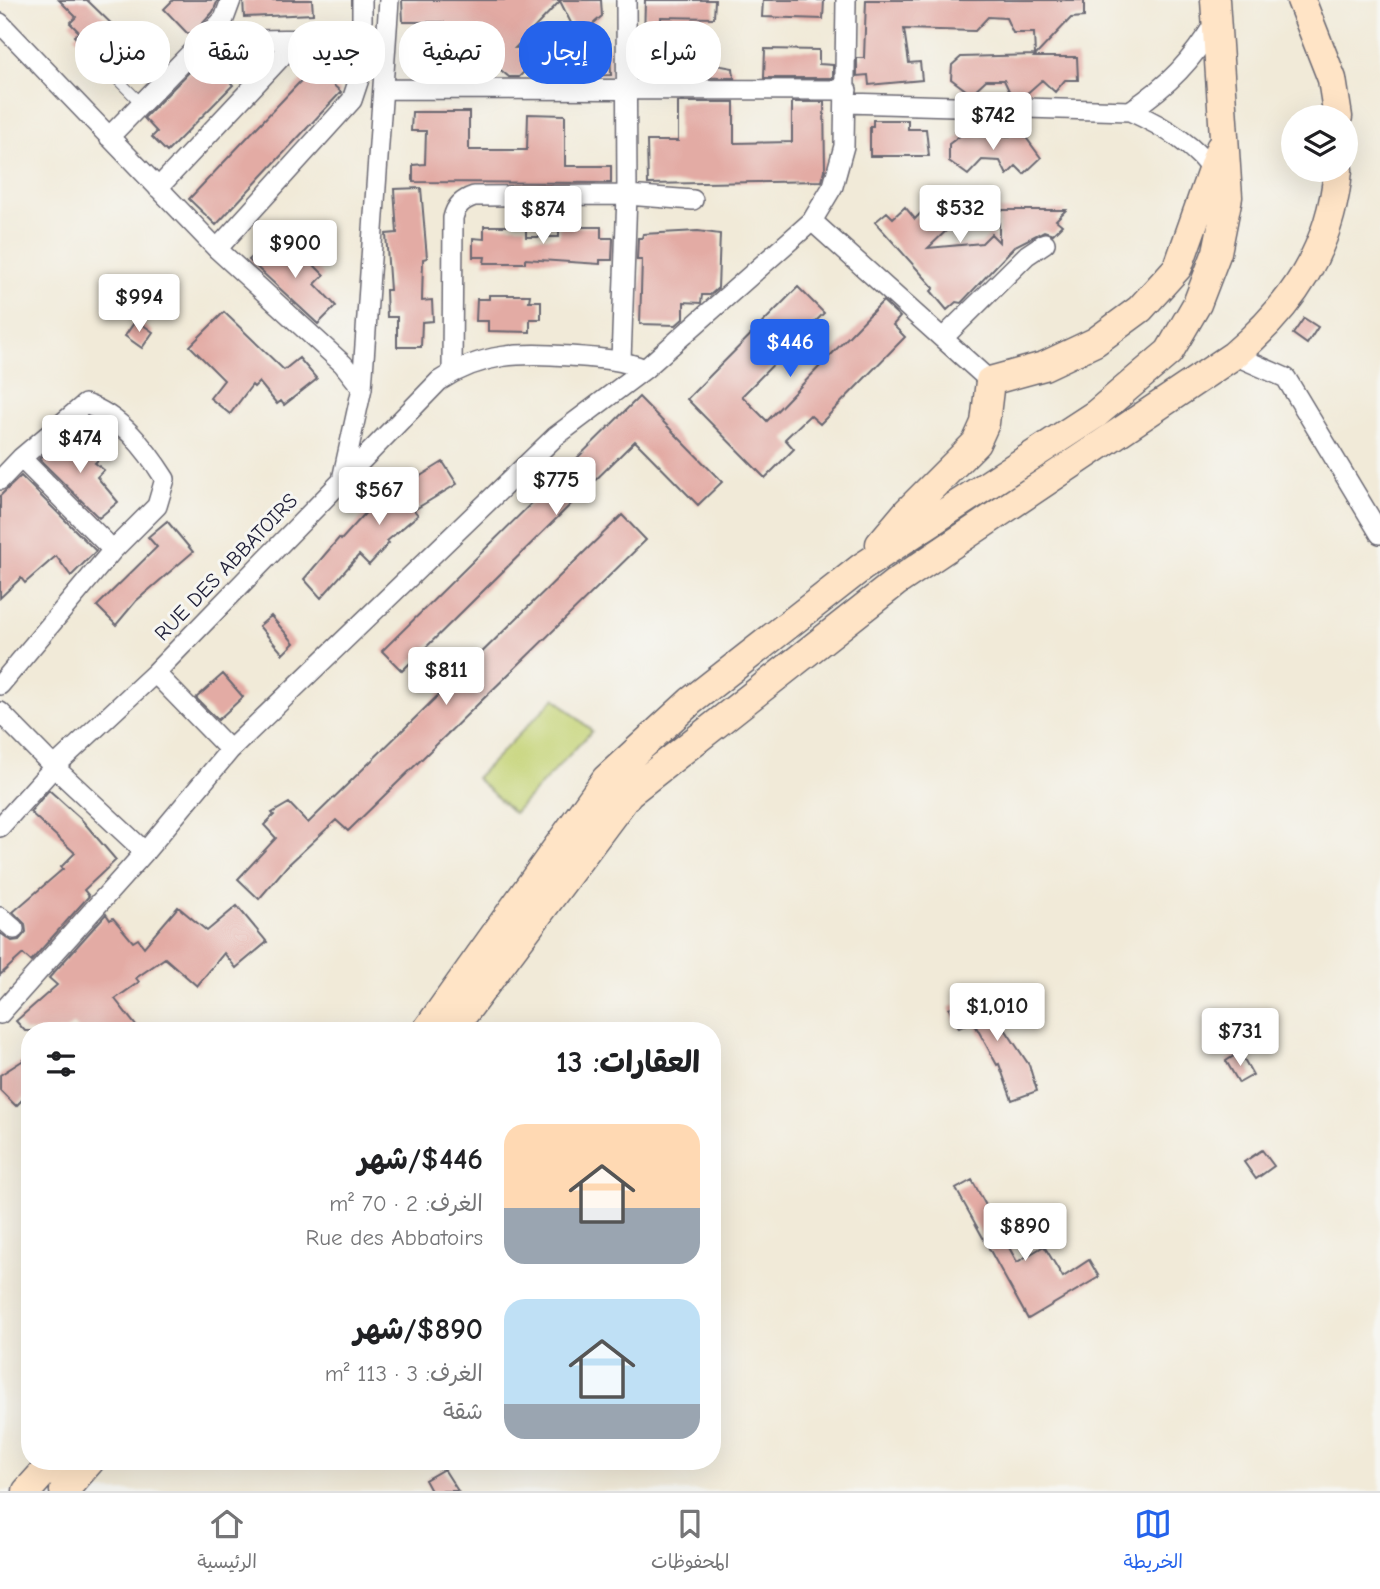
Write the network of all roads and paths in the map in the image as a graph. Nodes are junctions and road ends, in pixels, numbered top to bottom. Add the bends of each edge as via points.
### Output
1 (231, 0) edge
2 (362, 0) edge
3 (389, 0) edge
4 (626, 0) edge
5 (846, 0) edge
6 (1301, 0) edge
7 (1216, 11) edge
8 (362, 21) edge
9 (0, 23) edge
10 (288, 51) edge
11 (123, 84) edge
12 (357, 84) edge
13 (626, 88) junction
14 (384, 89) junction
15 (847, 96) junction
16 (142, 104) junction
17 (1336, 105) edge
18 (1130, 111) junction
19 (1224, 136) junction
20 (109, 137) junction
21 (1212, 169) junction
22 (1337, 182) edge
23 (158, 188) junction
24 (627, 195) junction
25 (1228, 197) junction
26 (693, 200) dead end
27 (812, 221) junction
28 (1045, 243) dead end
29 (217, 249) junction
30 (944, 337) junction
31 (1234, 355) junction
32 (621, 359) junction
33 (645, 369) junction
34 (452, 373) junction
35 (990, 381) junction
36 (362, 388) junction
37 (356, 423) junction
38 (395, 424) junction
39 (21, 458) junction
40 (342, 479) junction
41 (0, 480) edge
42 (1380, 534) edge
43 (113, 550) junction
44 (862, 567) junction
45 (155, 673) junction
46 (0, 685) edge
47 (0, 712) edge
48 (230, 750) junction
49 (54, 767) junction
50 (0, 827) edge
51 (145, 852) junction
52 (0, 1014) edge
53 (432, 1022) edge
54 (458, 1022) edge
55 (46, 1470) edge
56 (82, 1470) edge
57 (27, 1491) edge
58 (64, 1491) edge

1 - 16 street via 224,19
2 - 8 street
3 - 14 street
4 - 13 street
5 - 15 street
6 - 17 street via 1332,79
7 - 18 street via 1187,65 1165,88
7 - 19 street
9 - 20 street
10 - 23 street
11 - 16 lane
12 - 29 street via 352,100
13 - 14 street
13 - 15 street
13 - 24 street
14 - 36 street
15 - 18 street
15 - 27 street via 841,166
16 - 20 street
18 - 21 street via 1160,125
19 - 21 street
19 - 25 street
20 - 23 street
21 - 25 street
21 - 35 street via 1178,267 1140,309 1095,342 1044,366
22 - 31 street via 1320,247 1298,288 1270,325
23 - 29 street
24 - 26 street
24 - 32 street
24 - 34 street via 474,196 460,204 453,218
25 - 44 street via 1217,252 1197,304 1169,352 1096,414
27 - 30 street
27 - 33 street
28 - 30 street
29 - 36 street
30 - 35 street
31 - 42 street via 1286,378
31 - 54 street via 895,583 629,793
32 - 33 street, RUE DES ABBATOIRS
32 - 34 street, RUE DES ABBATOIRS via 525,352 487,358
33 - 48 street via 556,436
34 - 38 street, RUE DES ABBATOIRS
35 - 44 street via 985,424 975,443 907,512
36 - 37 street
37 - 38 street
37 - 40 street
38 - 40 street, RUE DES ABBATOIRS
39 - 41 street
39 - 43 street
39 - 43 street via 85,404 103,409 148,453 164,479 157,506
40 - 45 street, RUE DES ABBATOIRS
43 - 46 street
44 - 53 street via 691,702 606,779
45 - 48 street
45 - 49 street, RUE DES ABBATOIRS
47 - 49 street
48 - 51 street
49 - 50 street, RUE DES ABBATOIRS
49 - 51 street
51 - 52 street
55 - 57 street
56 - 58 street

